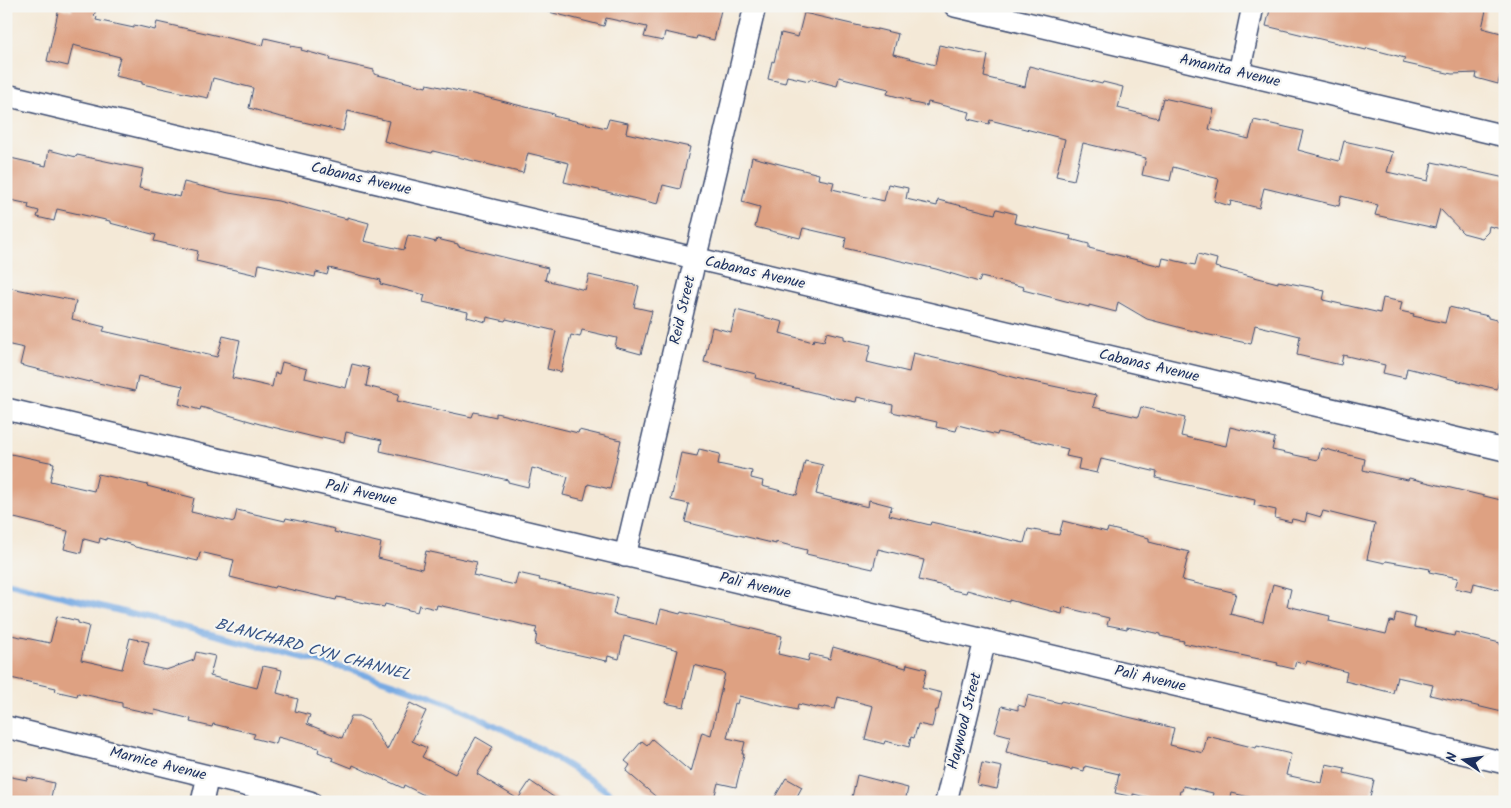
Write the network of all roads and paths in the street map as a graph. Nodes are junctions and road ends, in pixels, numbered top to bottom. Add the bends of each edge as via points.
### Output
1 (755, 6) edge
2 (954, 6) edge
3 (1253, 6) edge
4 (1239, 73) junction
5 (6, 95) edge
6 (1505, 136) edge
7 (695, 258) junction
8 (6, 409) edge
9 (1505, 450) edge
10 (625, 556) junction
11 (985, 640) junction
12 (6, 727) edge
13 (1505, 763) edge
14 (208, 776) junction
15 (202, 802) edge
16 (310, 802) edge
17 (946, 802) edge

1 - 7 street, Reid Street
2 - 4 street, Amanita Avenue
3 - 4 street
4 - 6 street, Amanita Avenue
5 - 7 street, Cabanas Avenue
7 - 9 street, Cabanas Avenue
7 - 10 street, Reid Street
8 - 10 street, Pali Avenue
10 - 11 street, Pali Avenue
11 - 13 street, Pali Avenue
11 - 17 street, Haywood Street
12 - 14 street, Marnice Avenue
14 - 15 street
14 - 16 street, Marnice Avenue

